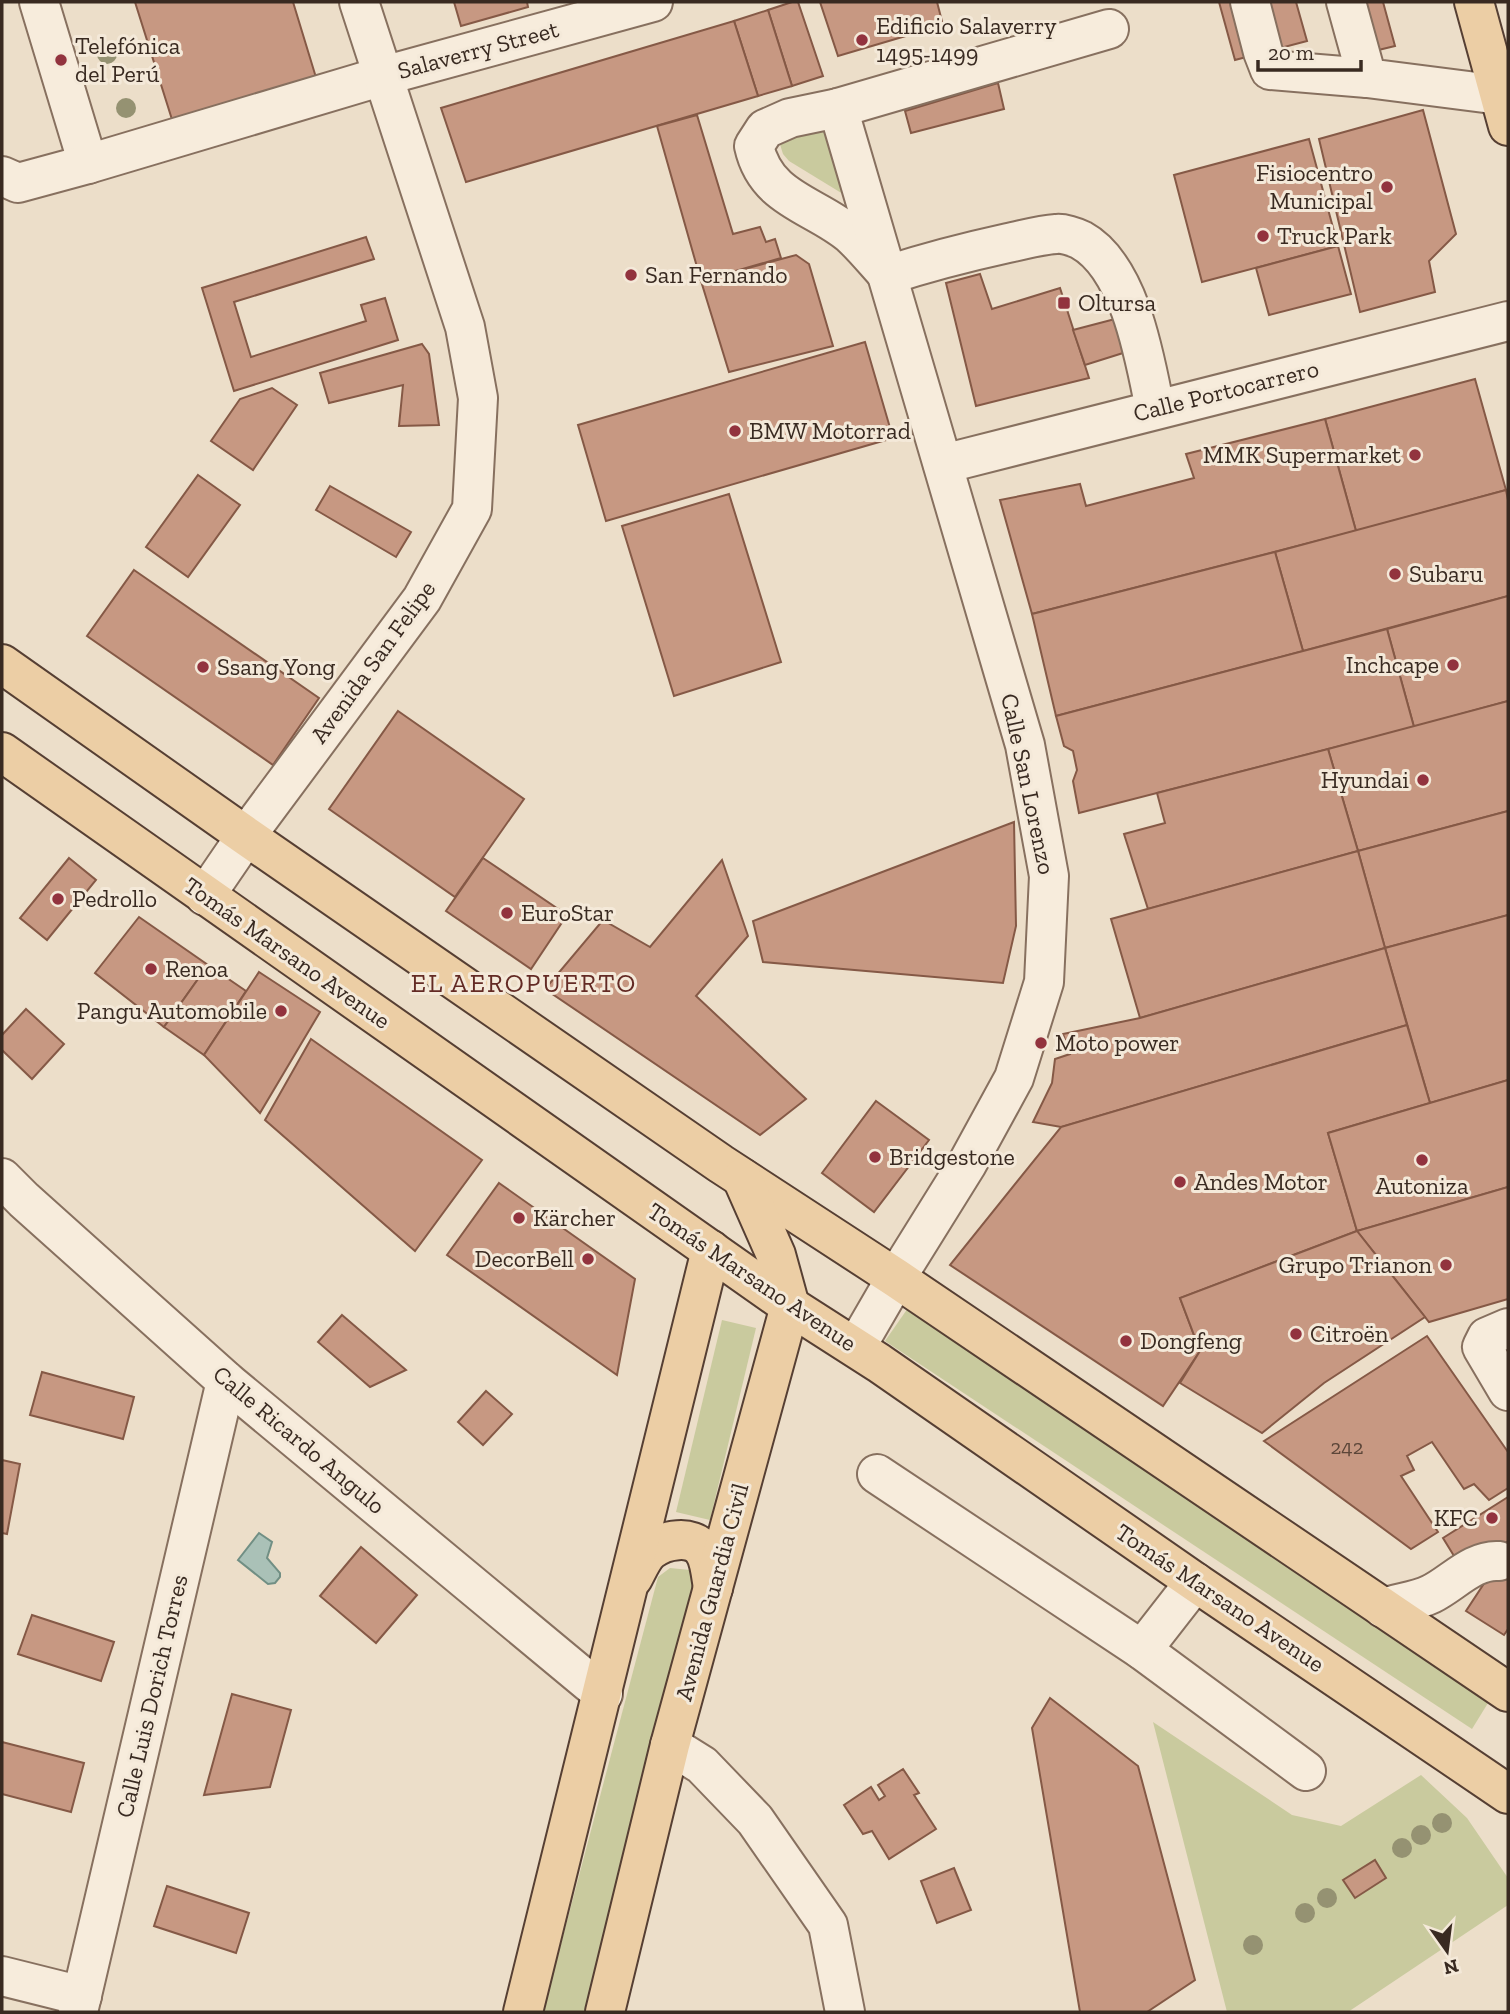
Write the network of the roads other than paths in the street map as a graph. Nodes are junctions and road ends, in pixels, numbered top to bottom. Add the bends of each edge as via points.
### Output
1 (39, 2) edge
2 (359, 2) edge
3 (653, 2) edge
4 (1250, 2) edge
5 (1346, 2) edge
6 (1474, 2) edge
7 (1109, 29) dead end
8 (383, 76) junction
9 (1367, 78) junction
10 (838, 108) junction
11 (1504, 111) edge
12 (88, 164) junction
13 (2, 176) edge
14 (888, 275) junction
15 (1508, 321) edge
16 (1155, 409) junction
17 (943, 464) junction
18 (2, 664) edge
19 (2, 752) edge
20 (246, 836) junction
21 (205, 896) junction
22 (742, 1178) junction
23 (9, 1190) edge
24 (711, 1250) junction
25 (896, 1278) junction
26 (790, 1306) junction
27 (1508, 1328) edge
28 (856, 1347) junction
29 (226, 1381) junction
30 (1508, 1391) edge
31 (877, 1474) dead end
32 (1499, 1561) dead end
33 (1195, 1582) junction
34 (630, 1585) junction
35 (713, 1588) junction
36 (1383, 1608) junction
37 (1142, 1650) junction
38 (1508, 1692) edge
39 (603, 1694) junction
40 (670, 1745) junction
41 (1306, 1771) dead end
42 (1504, 1782) edge
43 (2, 1976) edge
44 (80, 2004) edge
45 (523, 2012) edge
46 (605, 2012) edge
47 (845, 2012) edge

1 - 12 street
2 - 8 street, Avenida San Felipe
3 - 8 street, Salaverry Street
4 - 9 street via 1270,70
5 - 9 street
6 - 11 main road
7 - 10 street
8 - 12 street, Salaverry Street
8 - 20 street, Avenida San Felipe via 465,327 478,398 472,509 422,598
9 - 11 street
10 - 14 street, Calle San Lorenzo
10 - 14 street, Calle San Lorenzo via 790,118 765,129 754,146 758,164 787,196 850,235
12 - 13 street, Salaverry Street via 18,183
14 - 16 street via 1058,233 1080,239 1111,270 1124,296
14 - 17 street, Calle San Lorenzo
15 - 16 street, Calle Portocarrero
16 - 17 street, Calle Portocarrero
17 - 25 street, Calle San Lorenzo via 1025,745 1049,876 1044,982 1014,1078
18 - 20 main road
19 - 21 main road, Tomás Marsano Avenue
20 - 21 street, Avenida San Felipe
20 - 22 main road
21 - 24 main road, Tomás Marsano Avenue
22 - 25 main road
22 - 26 main road via 776,1255
23 - 29 street, Calle Ricardo Angulo
24 - 26 main road, Tomás Marsano Avenue
24 - 34 main road
25 - 28 street, Calle San Lorenzo
25 - 36 main road
26 - 28 main road, Tomás Marsano Avenue
26 - 35 main road, Avenida Guardia Civil
27 - 30 street via 1487,1338 1482,1347
28 - 33 main road, Tomás Marsano Avenue
29 - 39 street, Calle Ricardo Angulo
29 - 44 street, Calle Luis Dorich Torres
31 - 37 street
32 - 36 street via 1477,1565 1430,1595
33 - 37 street
33 - 42 main road, Tomás Marsano Avenue
34 - 35 main road via 650,1550 683,1540 704,1550
34 - 39 main road
35 - 40 main road, Avenida Guardia Civil
36 - 38 main road
37 - 41 street
39 - 45 main road
40 - 46 main road, Avenida Guardia Civil
40 - 47 street via 702,1765 755,1820 828,1925
43 - 44 street

